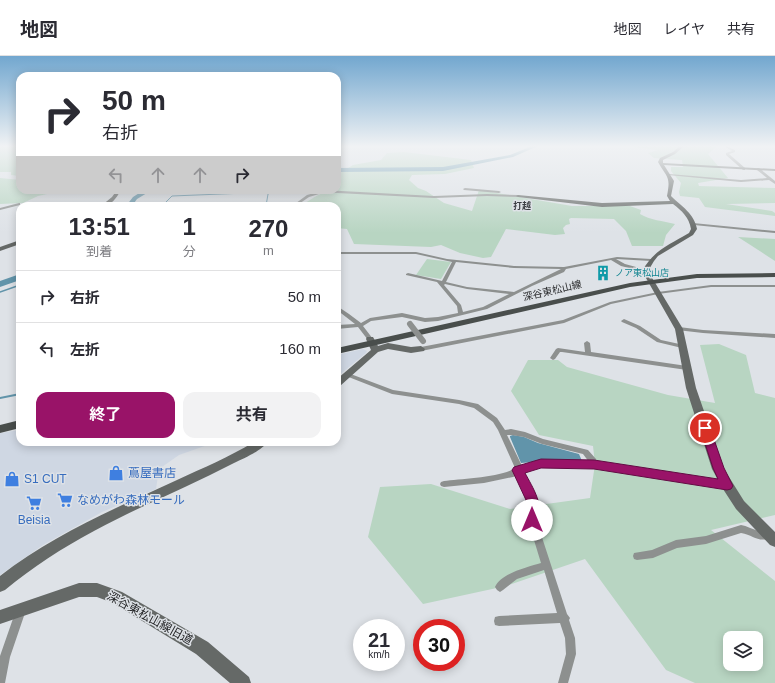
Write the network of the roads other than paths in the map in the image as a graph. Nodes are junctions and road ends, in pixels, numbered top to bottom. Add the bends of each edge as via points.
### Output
1 (669, 175) edge
2 (672, 175) edge
3 (764, 175) edge
4 (770, 180) junction
5 (775, 182) edge
6 (465, 190) dead end
7 (341, 191) edge
8 (116, 194) edge
9 (313, 194) edge
10 (518, 196) junction
11 (109, 202) edge
12 (300, 202) edge
13 (674, 202) junction
14 (16, 205) edge
15 (0, 209) edge
16 (694, 224) junction
17 (775, 232) edge
18 (16, 243) edge
19 (0, 249) edge
20 (341, 253) edge
21 (612, 259) junction
22 (636, 259) junction
23 (650, 260) junction
24 (456, 261) junction
25 (623, 265) junction
26 (564, 268) junction
27 (775, 271) edge
28 (408, 274) dead end
29 (775, 274) edge
30 (649, 277) junction
31 (441, 283) junction
32 (775, 286) edge
33 (514, 293) junction
34 (658, 293) junction
35 (341, 310) edge
36 (461, 314) junction
37 (624, 321) dead end
38 (410, 324) dead end
39 (362, 326) junction
40 (341, 327) edge
41 (679, 329) junction
42 (775, 336) edge
43 (587, 343) dead end
44 (372, 344) junction
45 (422, 345) junction
46 (682, 346) junction
47 (341, 347) edge
48 (341, 350) edge
49 (588, 354) junction
50 (553, 358) dead end
51 (687, 368) junction
52 (348, 375) junction
53 (341, 381) edge
54 (16, 419) edge
55 (0, 422) edge
56 (16, 425) edge
57 (0, 429) edge
58 (503, 433) junction
59 (255, 446) edge
60 (594, 465) junction
61 (518, 470) junction
62 (444, 484) dead end
63 (727, 486) junction
64 (533, 522) junction
65 (518, 528) dead end
66 (772, 538) edge
67 (637, 556) dead end
68 (548, 565) junction
69 (0, 585) edge
70 (500, 587) dead end
71 (22, 608) junction
72 (0, 617) edge
73 (564, 618) junction
74 (499, 621) dead end
75 (0, 683) edge
76 (243, 683) edge
77 (563, 683) edge

1 - 13 street via 672,183 669,196
2 - 4 street via 741,181
3 - 4 street
4 - 5 street
6 - 10 street
7 - 10 street via 434,197
8 - 11 street
9 - 12 street
10 - 13 street via 602,205
13 - 16 street via 687,211
14 - 15 street
16 - 17 street
16 - 23 street via 692,234
18 - 19 street
20 - 24 street via 416,253
21 - 22 street
21 - 25 street
21 - 26 street
22 - 23 street
22 - 25 street
23 - 30 street
24 - 26 street via 514,267
24 - 31 street
25 - 30 street
26 - 33 street
27 - 30 main road, 深谷東松山線
28 - 31 street
29 - 30 main road, 深谷東松山線
30 - 34 street
30 - 44 main road, 深谷東松山線
31 - 33 street via 476,290
31 - 36 street via 459,306
32 - 34 street via 711,286
33 - 36 street via 484,308
34 - 41 street
34 - 45 street via 610,303 564,321
35 - 39 street
36 - 39 street via 425,320 402,315 370,320
37 - 46 street via 659,342
38 - 45 street, bridge
39 - 40 street
39 - 44 street
41 - 42 street via 704,333
41 - 46 street
43 - 49 street
44 - 45 street via 411,350
44 - 47 main road, 深谷東松山線
44 - 48 main road, 深谷東松山線
44 - 52 street via 372,354
46 - 51 street
49 - 50 street via 558,350
49 - 51 street
51 - 63 street via 691,388 718,468
52 - 53 street
52 - 58 street via 392,392 476,406 495,420
54 - 55 main road
56 - 57 main road
58 - 60 street via 525,435 585,452 593,460
58 - 61 street
59 - 69 street via 54,545
60 - 61 street via 541,464
60 - 63 street
61 - 62 street via 513,474 484,480
61 - 64 street via 533,500
63 - 66 street via 740,505
64 - 65 street
64 - 68 street
66 - 67 street via 741,529 706,540 676,544 653,554
68 - 70 street via 514,576
68 - 73 street
71 - 72 street, 深谷東松山線旧道
71 - 75 street via 5,657
71 - 76 street, 深谷東松山線旧道 via 79,590 97,590 117,597 202,648
73 - 74 street
73 - 77 street via 570,638 571,654

